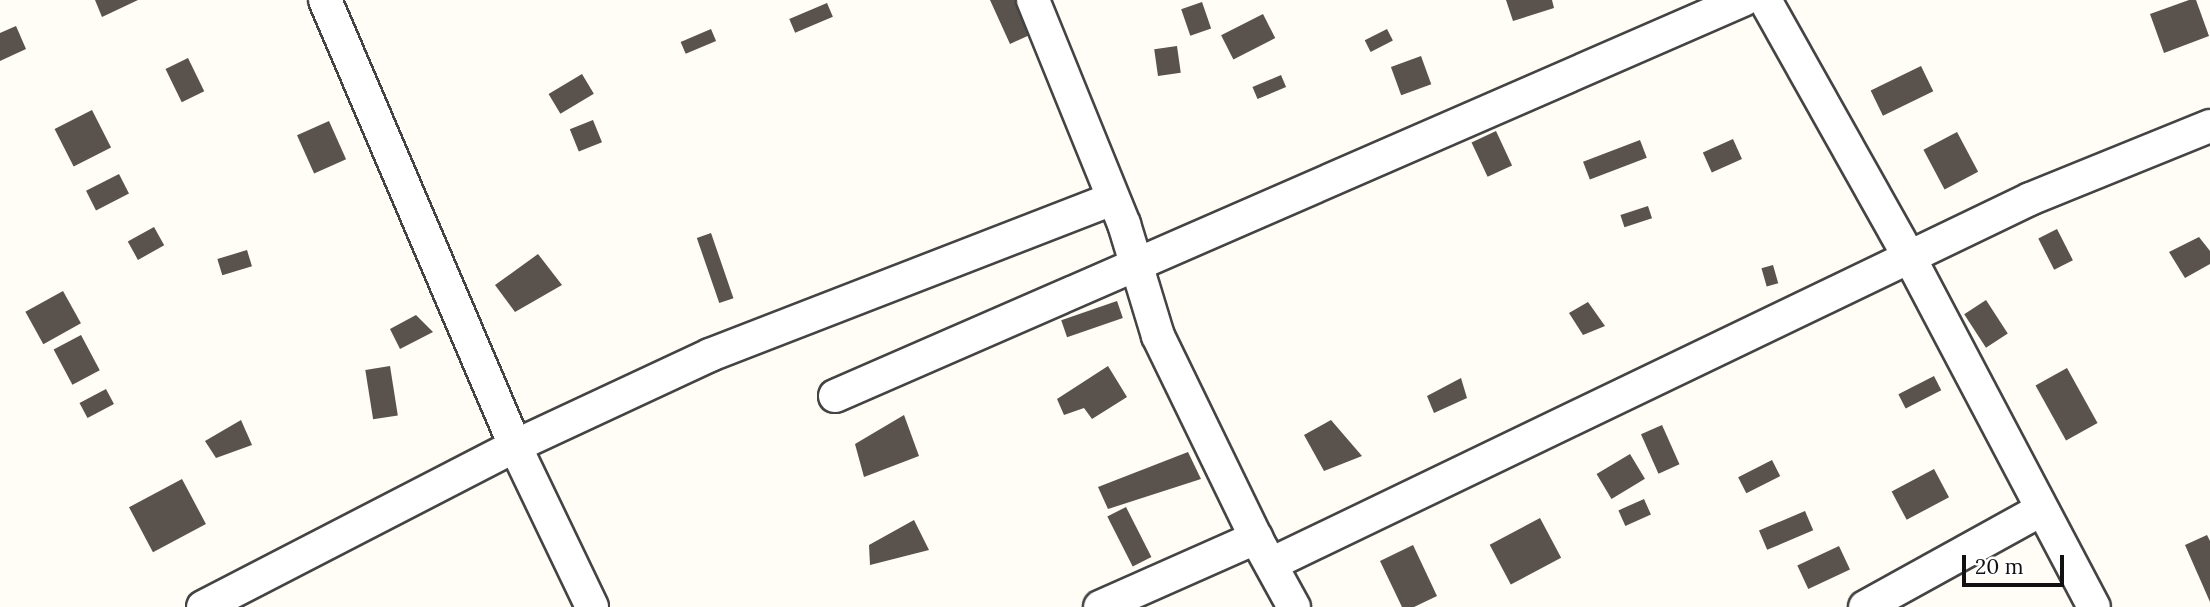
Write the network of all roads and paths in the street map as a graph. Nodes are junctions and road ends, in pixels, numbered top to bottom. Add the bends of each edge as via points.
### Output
1 (325, 0) edge
2 (1033, 0) edge
3 (1743, 0) edge
4 (1765, 0) edge
5 (2210, 126) edge
6 (1113, 199) junction
7 (1911, 260) junction
8 (1137, 261) junction
9 (835, 396) dead end
10 (515, 446) junction
11 (2041, 510) junction
12 (1263, 551) junction
13 (203, 607) edge
14 (592, 607) edge
15 (1100, 607) edge
16 (1294, 607) edge
17 (1865, 607) edge
18 (2094, 607) edge

1 - 10 street
2 - 6 street
3 - 8 street
4 - 7 street
5 - 7 street via 2030,199
6 - 8 street
6 - 10 street via 710,355
7 - 11 street
7 - 12 street via 1532,436
8 - 9 street
8 - 12 street via 1158,337
10 - 13 street
10 - 14 street
11 - 17 street
11 - 18 street
12 - 15 street
12 - 16 street

